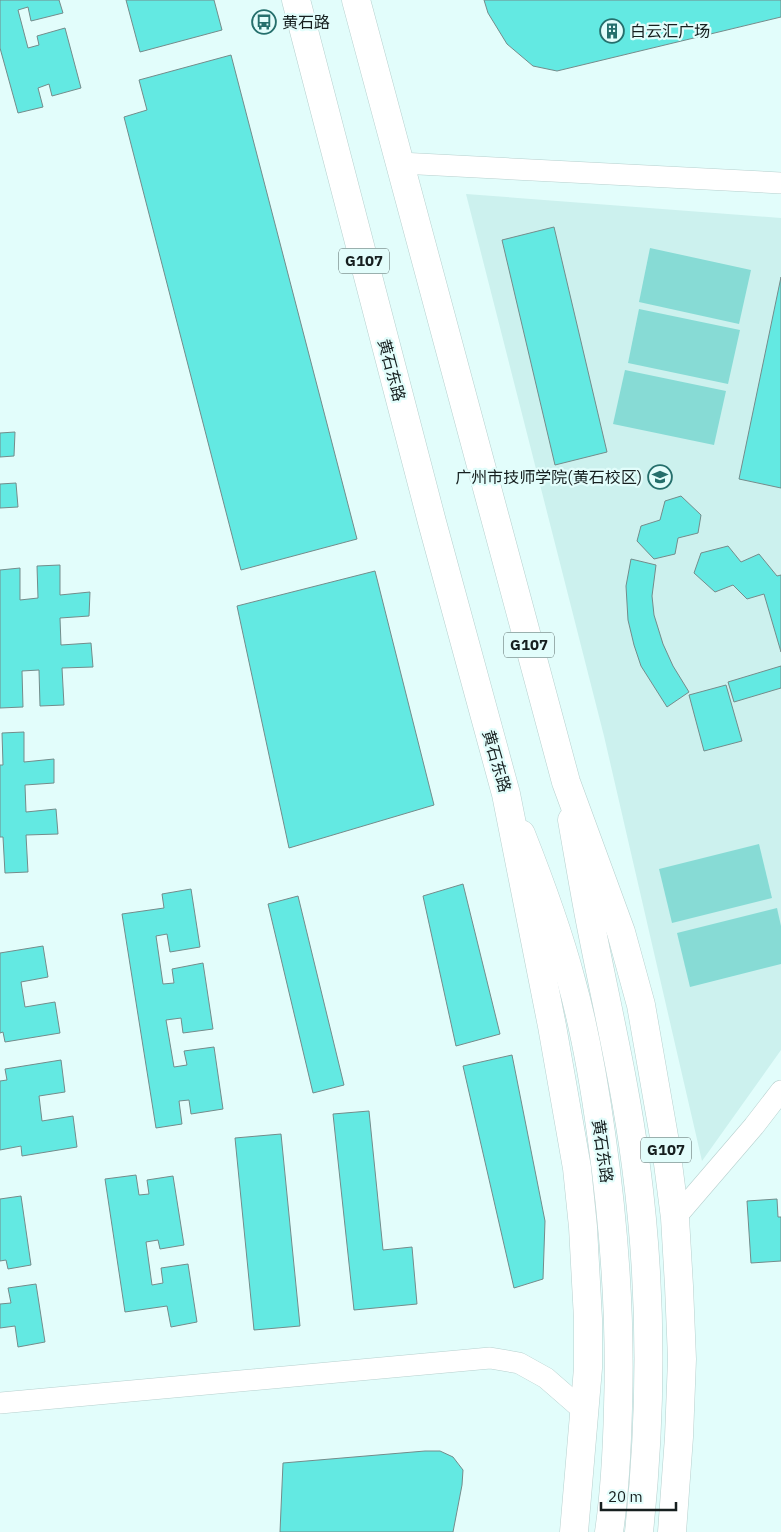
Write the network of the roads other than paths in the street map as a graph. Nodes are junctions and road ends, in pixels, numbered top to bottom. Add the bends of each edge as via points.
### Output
1 (296, 0) edge
2 (356, 0) edge
3 (400, 163) junction
4 (781, 183) edge
5 (566, 782) junction
6 (506, 794) junction
7 (781, 1091) edge
8 (675, 1218) junction
9 (0, 1403) edge
10 (586, 1412) junction
11 (574, 1532) edge
12 (609, 1532) edge
13 (639, 1532) edge
14 (672, 1532) edge

1 - 6 main road, 黄石东路 / G107
2 - 3 main road, 黄石东路 / G107
3 - 4 street
3 - 5 main road, 黄石东路 / G107
5 - 8 main road, G107 via 621,932 642,1005
5 - 13 main road, 黄石东路 via 636,1165 648,1348
6 - 10 main road, G107 via 577,1168 588,1319
6 - 12 main road, 黄石东路 via 572,981 606,1164 614,1230 620,1359
7 - 8 street
8 - 14 main road, G107 via 682,1359
9 - 10 street via 490,1358 518,1363 546,1378
10 - 11 main road, G107

